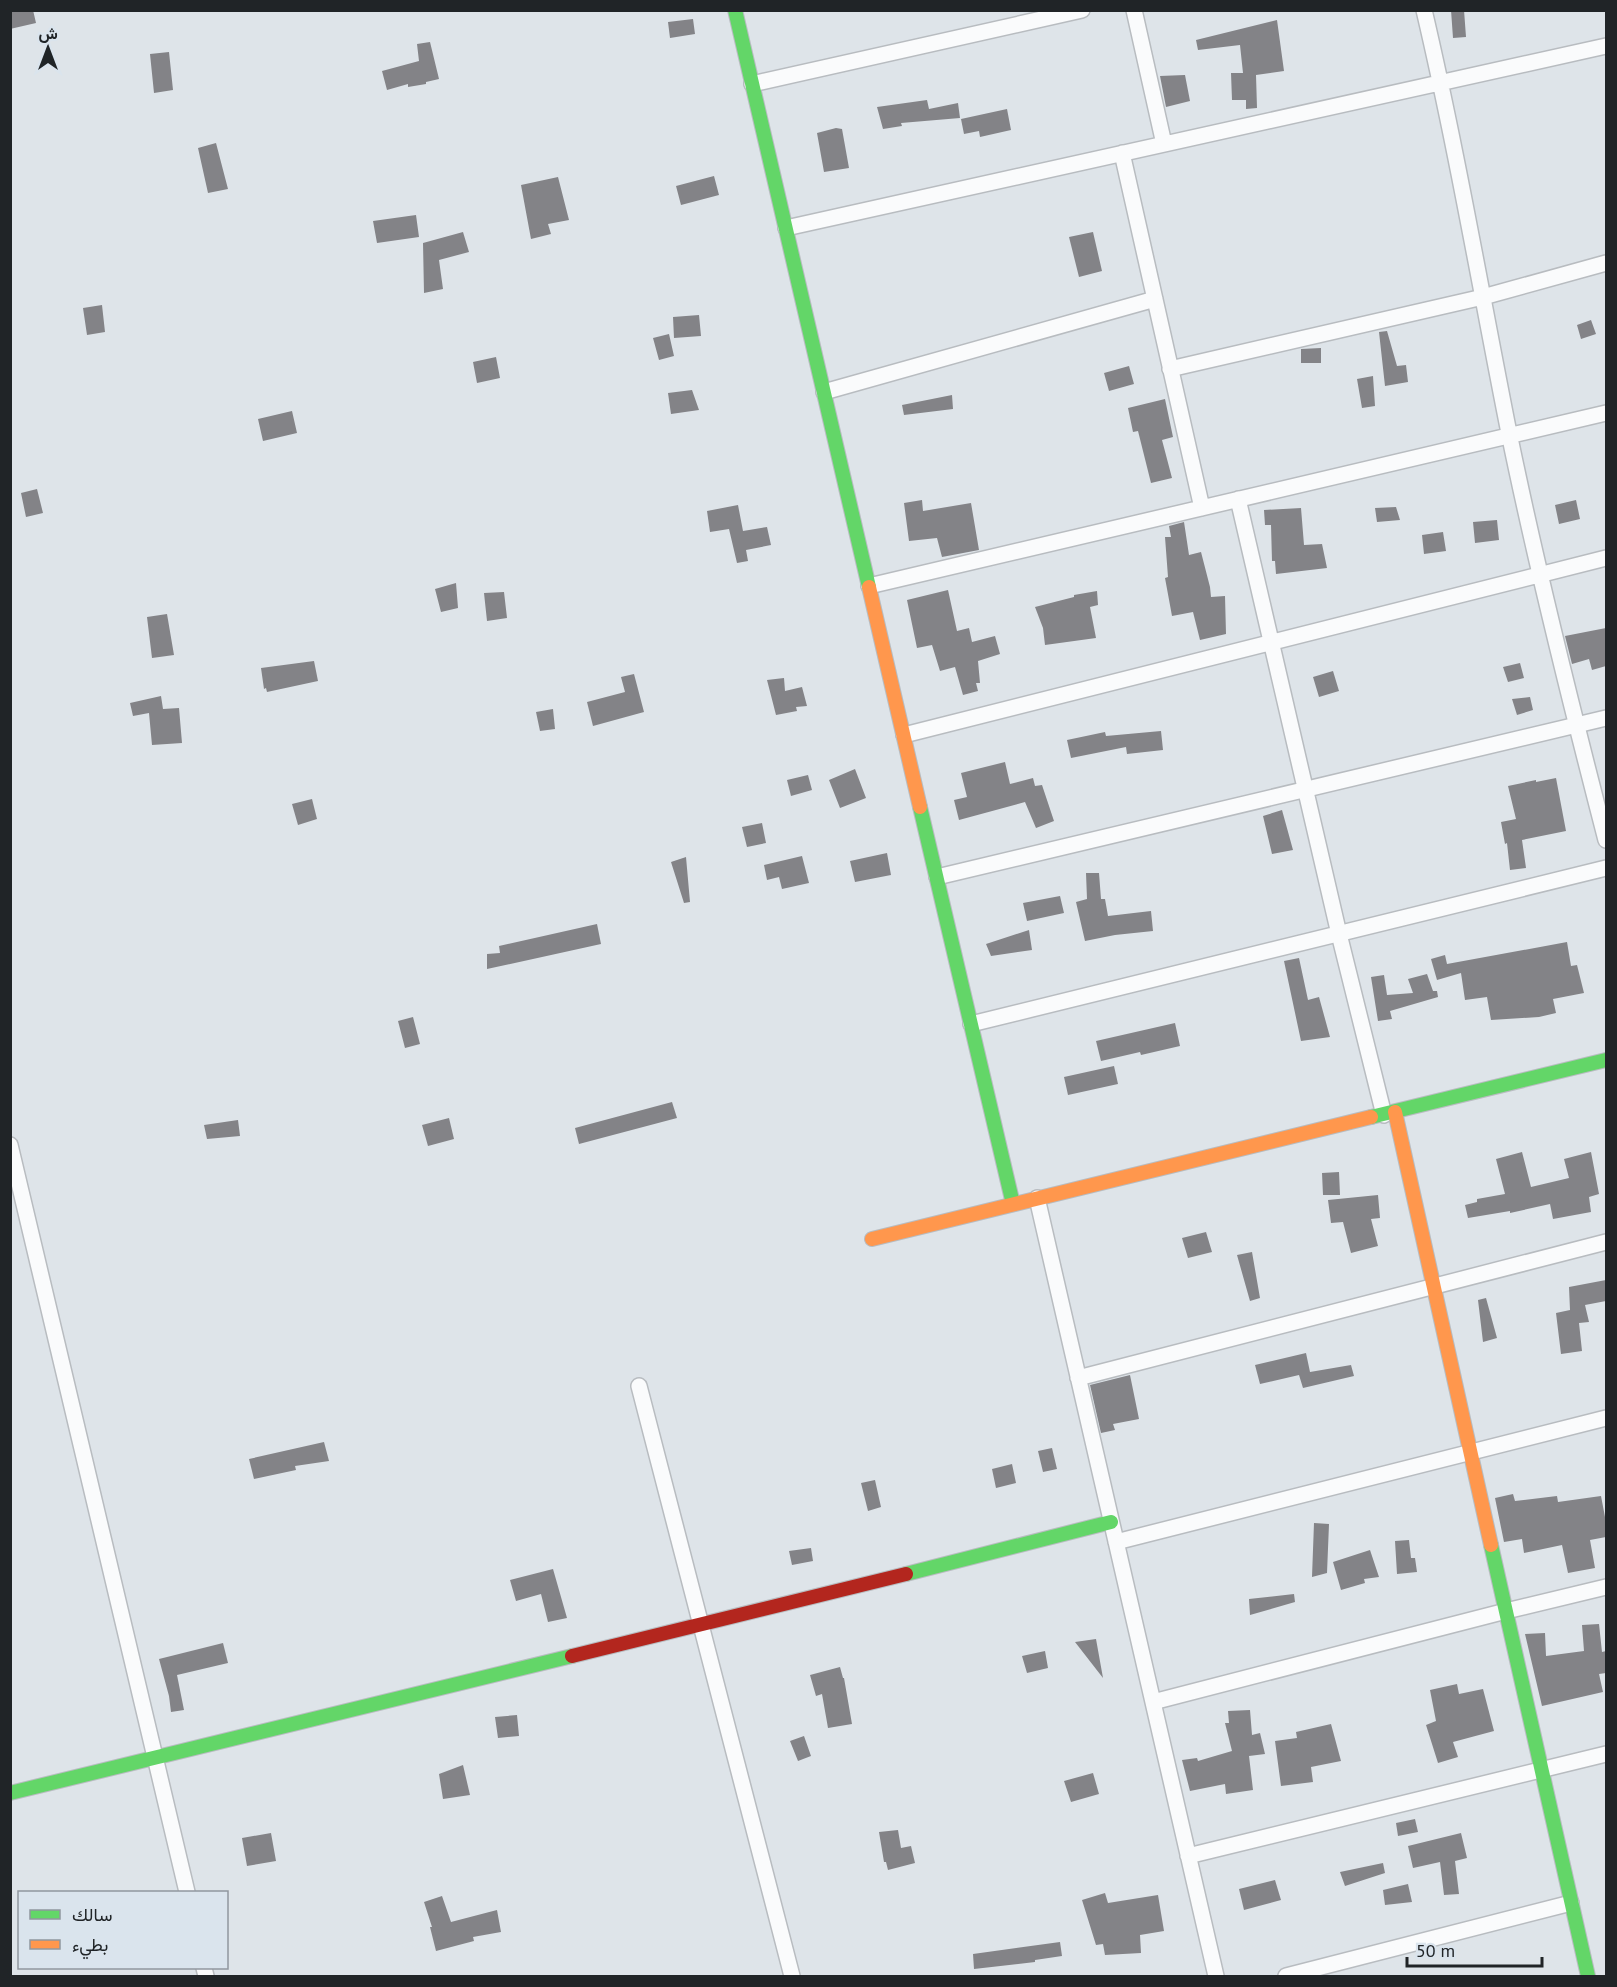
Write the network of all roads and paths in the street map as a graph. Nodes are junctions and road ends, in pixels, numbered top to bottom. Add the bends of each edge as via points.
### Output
1 (735, 10) edge
2 (1082, 10) edge
3 (1134, 10) edge
4 (1424, 10) edge
5 (1606, 46) edge
6 (1441, 83) junction
7 (752, 84) junction
8 (1164, 144) junction
9 (1122, 153) junction
10 (786, 228) junction
11 (1606, 263) edge
12 (1483, 297) junction
13 (1155, 299) junction
14 (1170, 369) junction
15 (824, 392) junction
16 (1606, 412) edge
17 (1510, 435) junction
18 (1238, 500) junction
19 (1202, 508) junction
20 (1606, 558) edge
21 (1540, 574) junction
22 (869, 586) junction
23 (1271, 642) junction
24 (1606, 718) edge
25 (1576, 725) junction
26 (904, 735) junction
27 (1305, 789) junction
28 (1606, 840) edge
29 (1606, 868) edge
30 (937, 877) junction
31 (1339, 934) junction
32 (970, 1024) junction
33 (1606, 1059) edge
34 (1390, 1114) junction
35 (10, 1145) edge
36 (1037, 1198) junction
37 (1013, 1204) junction
38 (872, 1239) dead end
39 (1606, 1242) edge
40 (1435, 1286) junction
41 (1078, 1378) junction
42 (639, 1386) dead end
43 (1606, 1418) edge
44 (1472, 1452) junction
45 (1111, 1522) junction
46 (1116, 1542) junction
47 (1606, 1587) edge
48 (1506, 1611) junction
49 (701, 1624) junction
50 (1153, 1702) junction
51 (1606, 1754) edge
52 (155, 1758) junction
53 (1540, 1770) junction
54 (10, 1793) edge
55 (1188, 1856) junction
56 (187, 1891) edge
57 (1571, 1903) junction
58 (792, 1977) edge
59 (1216, 1977) edge
60 (1286, 1977) edge
61 (1588, 1977) edge

1 - 7 street
2 - 7 street
3 - 8 street
4 - 6 street
5 - 6 street
6 - 8 street
6 - 12 street
7 - 10 street
8 - 9 street
9 - 10 street
9 - 13 street
10 - 15 street
11 - 12 street
12 - 14 street
12 - 17 street
13 - 14 street
13 - 15 street
14 - 19 street
15 - 22 street
16 - 17 street
17 - 18 street
17 - 21 street
18 - 19 street
18 - 23 street
19 - 22 street
20 - 21 street
21 - 23 street
21 - 25 street
22 - 26 street
23 - 26 street
23 - 27 street
24 - 25 street
25 - 27 street
25 - 28 street
26 - 30 street
27 - 30 street
27 - 31 street
29 - 31 street
30 - 32 street
31 - 32 street
31 - 34 street
32 - 37 street
33 - 34 street
34 - 36 street
34 - 40 street
35 - 52 street
36 - 37 street
36 - 41 street
37 - 38 street
39 - 40 street
40 - 41 street
40 - 44 street
41 - 45 street
42 - 49 street
43 - 44 street
44 - 46 street
44 - 48 street
45 - 46 street
45 - 49 street
46 - 50 street
47 - 48 street
48 - 50 street
48 - 53 street
49 - 52 street
49 - 58 street
50 - 55 street
51 - 53 street
52 - 54 street
52 - 56 street
53 - 55 street
53 - 57 street
55 - 59 street
57 - 60 street
57 - 61 street

